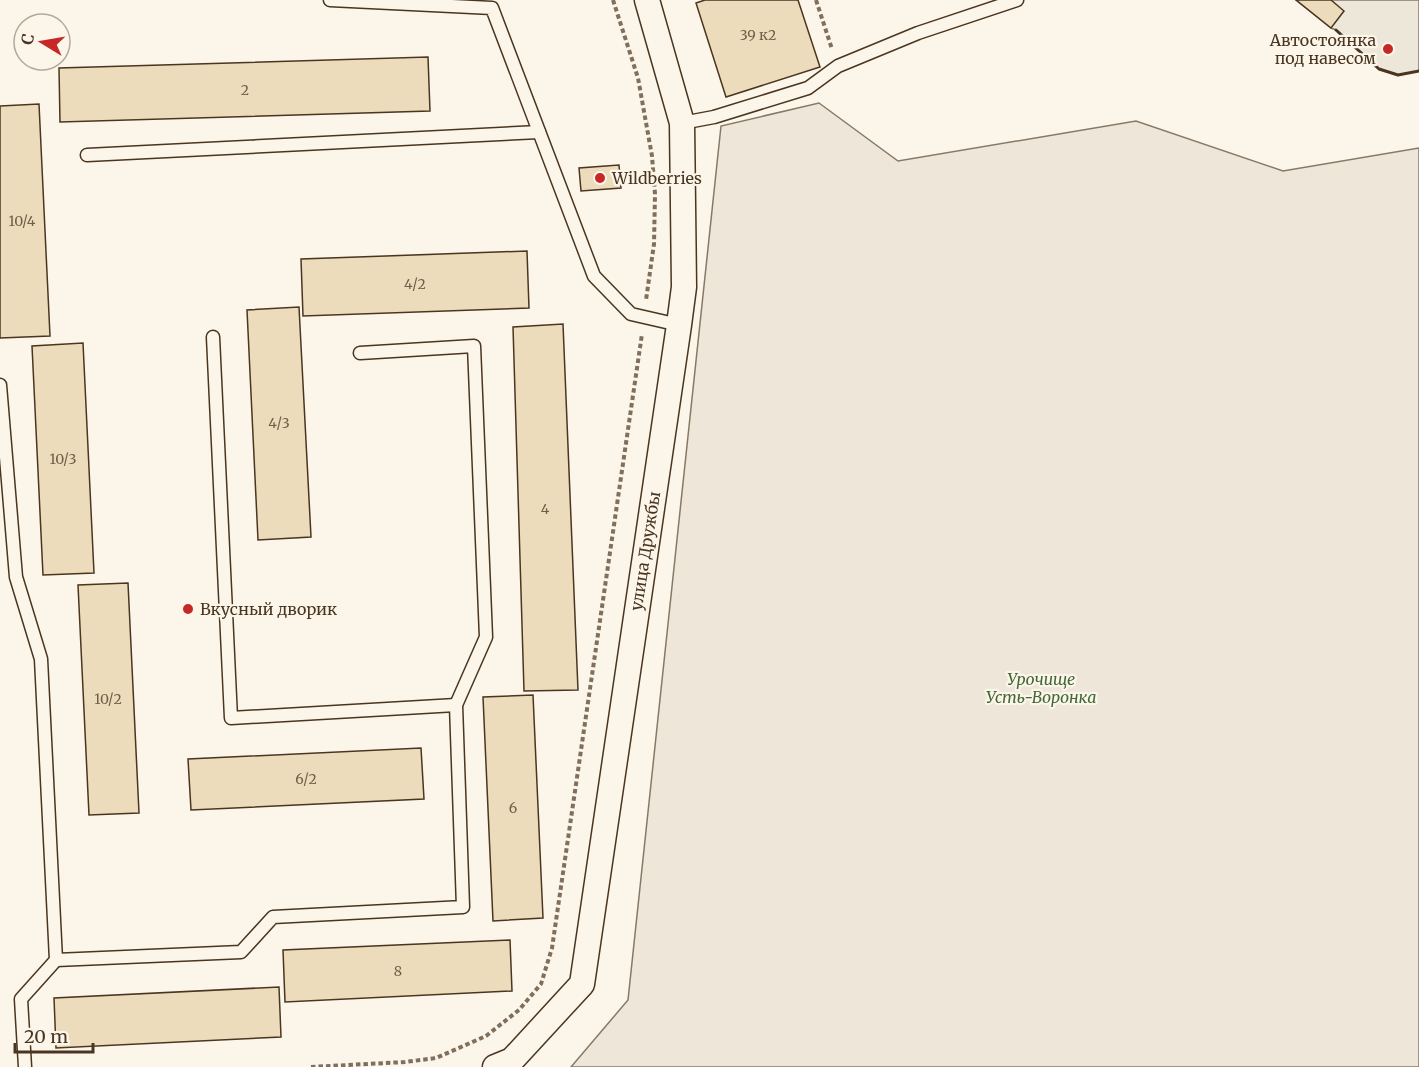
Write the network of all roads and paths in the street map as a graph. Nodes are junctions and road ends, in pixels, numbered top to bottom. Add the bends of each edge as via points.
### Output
1 (330, 0) edge
2 (613, 0) edge
3 (647, 0) edge
4 (816, 0) edge
5 (1017, 0) edge
6 (838, 66) junction
7 (682, 123) junction
8 (539, 132) junction
9 (87, 154) dead end
10 (644, 317) junction
11 (679, 325) junction
12 (213, 337) dead end
13 (360, 353) dead end
14 (0, 385) edge
15 (456, 705) junction
16 (56, 960) junction
17 (25, 1067) edge
18 (311, 1067) edge
19 (495, 1067) edge

1 - 8 lane via 492,8
2 - 10 path via 638,78 655,194 654,244
3 - 7 street, улица Дружбы
4 - 6 path
5 - 6 lane via 918,33
6 - 7 lane via 808,88
7 - 11 street, улица Дружбы via 684,287
8 - 9 lane
8 - 10 lane via 594,276 631,314
10 - 11 lane
10 - 18 path via 552,948 541,984 519,1010 486,1036 436,1058
11 - 19 street, улица Дружбы via 582,984 512,1060
12 - 15 lane via 231,718
13 - 15 lane via 474,346 486,637
14 - 16 lane via 16,577 41,659
15 - 16 lane via 463,907 273,917 241,952
16 - 17 lane via 21,999

